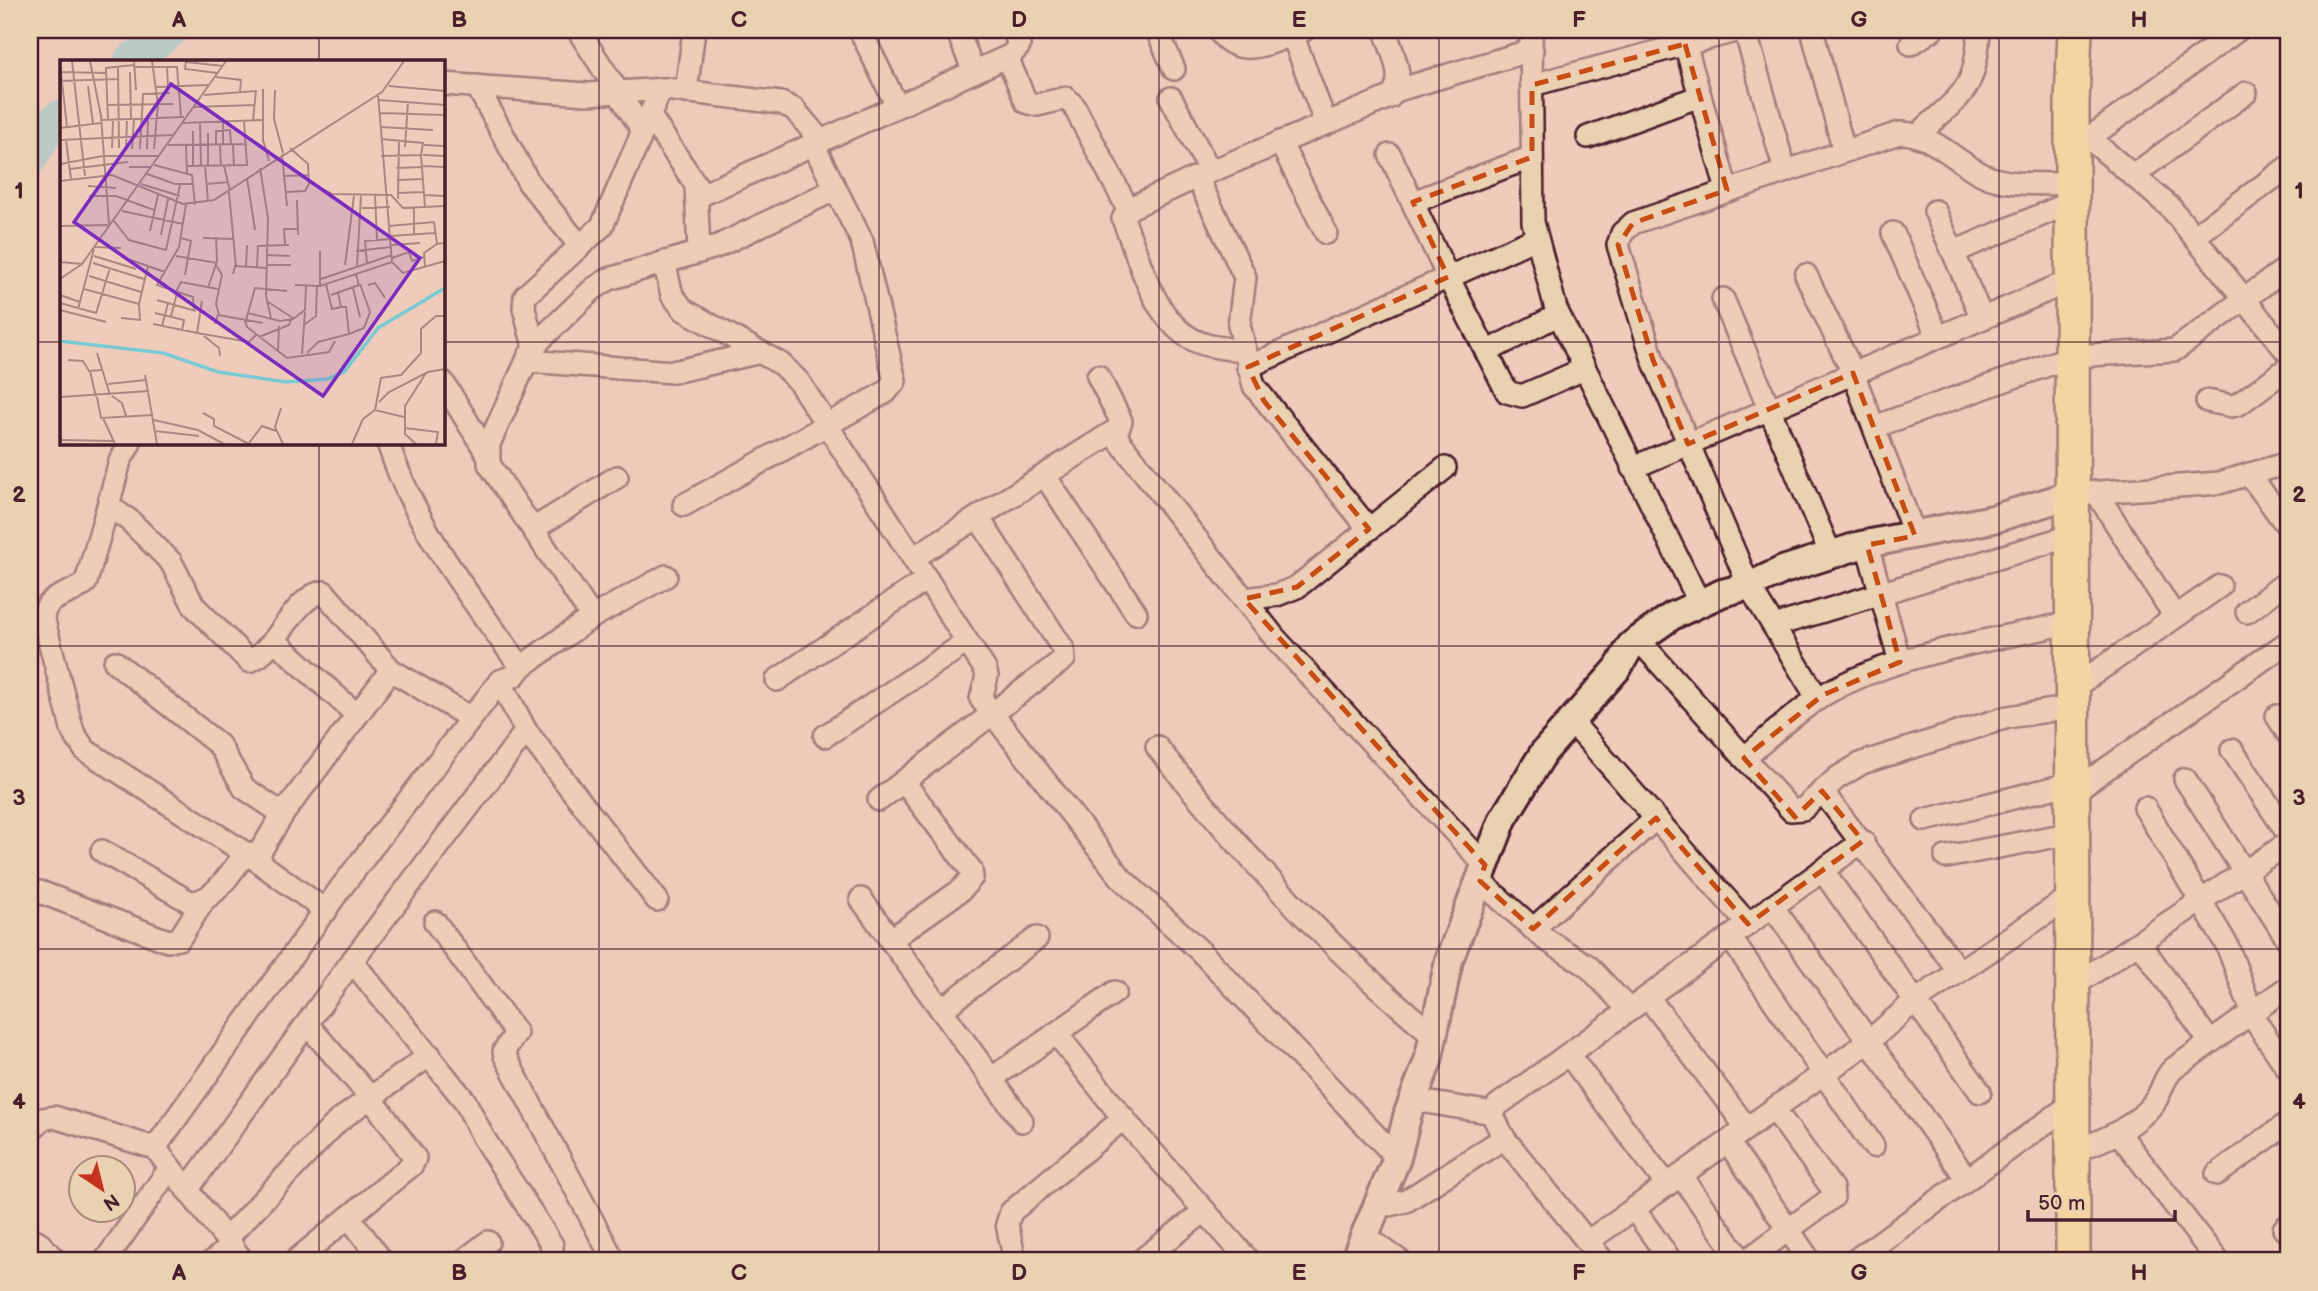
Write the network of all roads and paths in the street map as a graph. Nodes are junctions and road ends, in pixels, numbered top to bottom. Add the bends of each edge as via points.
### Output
1 (578, 30) edge
2 (694, 30) edge
3 (860, 30) edge
4 (957, 30) edge
5 (1014, 30) edge
6 (1157, 30) edge
7 (1218, 30) edge
8 (1385, 30) edge
9 (1739, 30) edge
10 (1745, 30) edge
11 (1812, 30) edge
12 (1932, 30) edge
13 (1979, 30) edge
14 (2075, 30) edge
15 (2238, 30) edge
16 (1298, 32) edge
17 (1531, 40) edge
18 (1661, 40) edge
19 (1685, 44) junction
20 (1911, 44) dead end
21 (1007, 57) junction
22 (1174, 69) dead end
23 (974, 72) junction
24 (444, 84) edge
25 (1532, 85) junction
26 (477, 86) junction
27 (661, 89) junction
28 (1398, 90) junction
29 (615, 92) junction
30 (686, 92) junction
31 (2246, 93) dead end
32 (1700, 96) junction
33 (1171, 98) dead end
34 (897, 106) junction
35 (647, 124) junction
36 (1326, 124) junction
37 (1917, 136) junction
38 (1588, 137) dead end
39 (816, 142) junction
40 (1280, 142) junction
41 (2081, 144) junction
42 (1844, 151) junction
43 (1390, 155) dead end
44 (1532, 157) junction
45 (2288, 167) edge
46 (1785, 171) junction
47 (1203, 174) junction
48 (2135, 174) junction
49 (834, 190) junction
50 (1727, 190) junction
51 (2072, 193) junction
52 (699, 196) junction
53 (1412, 202) junction
54 (1128, 209) junction
55 (1935, 212) dead end
56 (1326, 233) dead end
57 (1893, 233) dead end
58 (2195, 236) junction
59 (1536, 238) junction
60 (580, 246) junction
61 (699, 252) junction
62 (1954, 252) junction
63 (664, 262) junction
64 (2288, 267) edge
65 (1807, 275) dead end
66 (1448, 277) junction
67 (2072, 279) junction
68 (1723, 299) dead end
69 (2245, 301) junction
70 (1558, 315) junction
71 (1982, 318) junction
72 (1938, 337) junction
73 (761, 352) junction
74 (1486, 352) junction
75 (2288, 353) edge
76 (531, 354) junction
77 (2073, 356) junction
78 (1246, 359) junction
79 (1584, 369) junction
80 (2288, 369) edge
81 (1853, 373) junction
82 (1098, 376) dead end
83 (444, 384) edge
84 (2207, 401) dead end
85 (1771, 409) junction
86 (827, 425) junction
87 (1874, 427) junction
88 (1113, 433) junction
89 (129, 444) edge
90 (388, 444) edge
91 (1688, 444) junction
92 (488, 455) junction
93 (2288, 463) edge
94 (1446, 468) dead end
95 (1632, 468) junction
96 (2249, 474) junction
97 (1045, 476) junction
98 (617, 477) dead end
99 (2084, 493) junction
100 (684, 505) dead end
101 (108, 506) junction
102 (978, 517) junction
103 (2288, 527) edge
104 (533, 529) junction
105 (1369, 529) junction
106 (2073, 535) junction
107 (1915, 536) junction
108 (1867, 545) junction
109 (1831, 555) junction
110 (913, 558) junction
111 (666, 576) dead end
112 (927, 579) junction
113 (2288, 581) edge
114 (1749, 586) junction
115 (2220, 586) dead end
116 (1879, 593) junction
117 (1244, 598) junction
118 (1700, 604) junction
119 (2247, 612) dead end
120 (1136, 613) dead end
121 (592, 617) junction
122 (2175, 617) junction
123 (2073, 622) junction
124 (1774, 626) junction
125 (274, 640) junction
126 (1639, 640) junction
127 (967, 642) junction
128 (2288, 642) edge
129 (115, 662) dead end
130 (1900, 662) junction
131 (521, 667) junction
132 (391, 670) junction
133 (777, 680) dead end
134 (499, 681) junction
135 (2073, 698) junction
136 (1818, 699) junction
137 (357, 715) junction
138 (994, 715) junction
139 (2277, 716) dead end
140 (469, 718) junction
141 (1572, 722) junction
142 (526, 731) junction
143 (2288, 734) edge
144 (825, 736) dead end
145 (1157, 747) dead end
146 (2232, 750) dead end
147 (1744, 758) junction
148 (2185, 779) dead end
149 (904, 782) junction
150 (2073, 787) junction
151 (1822, 791) junction
152 (879, 800) dead end
153 (2145, 808) dead end
154 (283, 814) junction
155 (1656, 818) junction
156 (1925, 820) dead end
157 (2073, 833) junction
158 (2288, 834) edge
159 (1863, 841) junction
160 (2288, 843) edge
161 (102, 850) dead end
162 (253, 858) junction
163 (1946, 858) dead end
164 (1822, 870) junction
165 (2245, 872) junction
166 (1483, 873) junction
167 (40, 892) dead end
168 (2073, 895) junction
169 (860, 899) dead end
170 (204, 900) junction
171 (657, 900) dead end
172 (2201, 901) junction
173 (1772, 906) junction
174 (326, 911) junction
175 (435, 922) dead end
176 (1748, 924) junction
177 (1534, 929) junction
178 (1730, 937) junction
179 (1037, 938) dead end
180 (890, 940) junction
181 (2288, 940) edge
182 (2139, 942) junction
183 (352, 961) junction
184 (1959, 971) junction
185 (2073, 986) junction
186 (2288, 987) edge
187 (1115, 992) dead end
188 (1648, 997) junction
189 (1915, 1001) junction
190 (941, 1010) junction
191 (1629, 1010) junction
192 (2252, 1012) junction
193 (307, 1024) junction
194 (1056, 1033) junction
195 (1432, 1034) junction
196 (1868, 1042) junction
197 (2210, 1042) junction
198 (430, 1055) junction
199 (1570, 1055) junction
200 (2288, 1069) edge
201 (1824, 1073) junction
202 (991, 1079) junction
203 (1980, 1092) dead end
204 (371, 1098) junction
205 (1414, 1100) junction
206 (2073, 1102) junction
207 (1774, 1109) junction
208 (1493, 1113) junction
209 (1124, 1118) junction
210 (1021, 1121) dead end
211 (2288, 1123) edge
212 (1747, 1128) junction
213 (30, 1131) edge
214 (2118, 1132) junction
215 (1504, 1138) junction
216 (1728, 1142) junction
217 (1873, 1146) dead end
218 (155, 1148) junction
219 (2073, 1151) junction
220 (1396, 1158) junction
221 (170, 1168) junction
222 (2217, 1174) dead end
223 (1967, 1179) junction
224 (1674, 1181) junction
225 (187, 1190) junction
226 (1378, 1203) junction
227 (1634, 1209) junction
228 (1205, 1211) junction
229 (349, 1217) junction
230 (1790, 1231) junction
231 (1365, 1236) junction
232 (30, 1239) edge
233 (488, 1242) dead end
234 (1587, 1242) junction
235 (234, 1248) edge
236 (2069, 1258) edge
237 (56, 1261) edge
238 (105, 1261) edge
239 (213, 1261) edge
240 (295, 1261) edge
241 (382, 1261) edge
242 (463, 1261) edge
243 (552, 1261) edge
244 (614, 1261) edge
245 (1015, 1261) edge
246 (1140, 1261) edge
247 (1249, 1261) edge
248 (1354, 1261) edge
249 (1400, 1261) edge
250 (1603, 1261) edge
251 (1671, 1261) edge
252 (1745, 1261) edge
253 (1810, 1261) edge
254 (1854, 1261) edge
255 (2218, 1261) edge

1 - 29 street
2 - 30 street
3 - 34 street
4 - 23 street
5 - 21 street via 1019,46
6 - 22 street
7 - 16 street via 1230,44 1249,49
8 - 28 street via 1400,80
9 - 19 street
10 - 46 street
11 - 42 street
12 - 20 street
13 - 37 street via 1974,77
14 - 41 main road
15 - 41 street
16 - 36 street
17 - 25 street
17 - 28 street
18 - 19 street
18 - 25 street
19 - 32 street
21 - 23 street
21 - 54 street via 1026,102 1070,100
23 - 34 street
24 - 26 street
25 - 44 street
26 - 29 street
26 - 60 street via 529,183
27 - 29 street
27 - 30 street
27 - 35 street
28 - 36 street
29 - 35 street
30 - 39 street via 788,105
31 - 48 street
32 - 38 street
32 - 50 street
33 - 47 street
34 - 39 street
35 - 52 street via 692,177
35 - 60 street via 605,220
36 - 40 street
37 - 42 street via 1899,133
37 - 51 street via 1991,178
39 - 49 street
39 - 52 street
40 - 47 street
40 - 56 street
41 - 48 street
41 - 51 main road
42 - 46 street
43 - 53 street
44 - 53 street
44 - 59 street
45 - 58 street
46 - 50 street
47 - 54 street
47 - 78 street via 1245,277 1239,317
48 - 58 street
49 - 61 street
49 - 86 street via 862,241 896,373 886,392
50 - 91 street via 1633,223 1618,245 1653,360
51 - 62 street
51 - 67 main road
52 - 61 street
53 - 66 street
54 - 78 street via 1123,219 1165,315 1192,339
55 - 62 street
57 - 72 street
58 - 69 street
59 - 66 street
59 - 70 street
60 - 76 street via 525,296
61 - 63 street
62 - 71 street
63 - 73 street via 677,304
63 - 76 street via 601,283
64 - 69 street
65 - 81 street
66 - 74 street
66 - 78 street
67 - 71 street
67 - 77 main road
68 - 85 street
69 - 75 street
69 - 77 street via 2175,350
70 - 74 street
70 - 79 street
71 - 72 street
72 - 81 street
73 - 76 street via 673,372
73 - 86 street via 791,372
74 - 79 street via 1507,392 1515,397
76 - 92 street
77 - 87 street
77 - 99 main road
78 - 105 street via 1264,401
79 - 95 street
80 - 84 street via 2239,404
81 - 85 street
81 - 87 street
82 - 88 street via 1121,421
83 - 92 street
85 - 91 street
85 - 109 street
86 - 100 street
86 - 110 street
87 - 107 street
88 - 97 street
88 - 117 street
89 - 101 street
90 - 131 street via 397,475 447,564
91 - 95 street
91 - 114 street
92 - 104 street via 494,472
93 - 96 street
94 - 105 street
95 - 118 street
96 - 99 street via 2219,483
96 - 103 street
97 - 102 street
97 - 120 street
98 - 104 street
99 - 106 main road
99 - 107 street
99 - 122 street
101 - 125 street via 129,520 170,562 194,606 249,660
101 - 162 street via 86,582 44,609 73,732 85,750
102 - 110 street
102 - 138 street via 1064,653 1061,664
104 - 121 street
105 - 117 street via 1297,587 1278,595
106 - 116 street
106 - 123 main road
107 - 108 street
108 - 109 street
108 - 116 street
109 - 114 street
110 - 112 street
111 - 121 street
112 - 127 street
112 - 133 street
113 - 119 street
114 - 118 street
114 - 124 street
115 - 122 street
116 - 124 street
116 - 130 street
117 - 166 street
118 - 126 street
121 - 131 street
122 - 135 street
123 - 130 street
123 - 135 main road
124 - 136 street
125 - 132 street via 308,599 324,592
125 - 137 street
126 - 141 street
126 - 147 street
127 - 138 street via 985,669 981,696
127 - 144 street
128 - 150 street
129 - 154 street via 219,745 244,788
130 - 136 street
131 - 134 street via 514,676
132 - 137 street
132 - 140 street
134 - 140 street
134 - 142 street
135 - 150 main road
135 - 151 street via 1862,763
136 - 147 street
137 - 154 street
138 - 149 street
138 - 220 street via 1122,879 1200,951
139 - 143 street
140 - 174 street
141 - 155 street
141 - 166 street via 1544,752 1503,819
142 - 171 street
142 - 183 street
145 - 195 street via 1214,819 1316,931
146 - 158 street
147 - 151 street via 1791,810 1803,808
148 - 165 street
149 - 152 street
149 - 180 street via 972,877 961,890
150 - 156 street
150 - 157 main road
151 - 159 street
153 - 172 street
154 - 162 street
155 - 176 street
155 - 177 street
157 - 163 street
157 - 168 main road
159 - 164 street
159 - 184 street
160 - 165 street
161 - 170 street via 190,902
162 - 170 street
162 - 174 street
164 - 173 street
164 - 189 street
165 - 172 street
165 - 181 street
166 - 177 street
166 - 195 street via 1450,960
167 - 170 street via 168,941 179,939
168 - 184 street
168 - 185 main road
169 - 180 street
172 - 182 street
172 - 192 street via 2234,960
173 - 176 street
173 - 196 street
174 - 218 street
175 - 244 street via 516,1033 505,1056
176 - 178 street
177 - 191 street via 1588,966
178 - 188 street
178 - 201 street
179 - 190 street
180 - 190 street
182 - 185 street
182 - 197 street
183 - 193 street
183 - 198 street
184 - 189 street
185 - 206 main road
186 - 192 street
187 - 194 street
188 - 191 street
188 - 212 street
189 - 196 street
189 - 203 street
190 - 202 street
191 - 199 street
192 - 197 street
192 - 200 street
193 - 204 street
193 - 225 street
194 - 202 street
194 - 209 street
195 - 205 street via 1429,1061
196 - 201 street
196 - 223 street
197 - 214 street via 2166,1076 2151,1105
198 - 204 street
198 - 243 street via 465,1101 482,1137 552,1245
199 - 208 street
199 - 224 street
201 - 207 street
201 - 217 street
202 - 210 street
204 - 229 street via 415,1158
204 - 235 street via 328,1131
205 - 208 street
205 - 220 street
206 - 219 main road
206 - 223 street
207 - 212 street
207 - 230 street via 1833,1193 1827,1203
208 - 215 street
209 - 228 street
209 - 245 street via 1012,1212 1007,1224
211 - 222 street
212 - 216 street
213 - 218 street via 42,1119 54,1117
214 - 219 street
214 - 255 street
215 - 226 street via 1406,1201
215 - 234 street
216 - 224 street
216 - 230 street
218 - 221 street
219 - 236 main road
220 - 226 street
221 - 225 street
221 - 238 street
223 - 254 street
224 - 227 street
224 - 252 street
225 - 235 street
226 - 231 street
227 - 234 street
227 - 251 street
228 - 246 street
228 - 247 street
229 - 240 street
229 - 241 street
230 - 252 street
230 - 253 street
231 - 248 street
231 - 249 street
232 - 237 street
233 - 242 street
234 - 250 street
235 - 239 street

